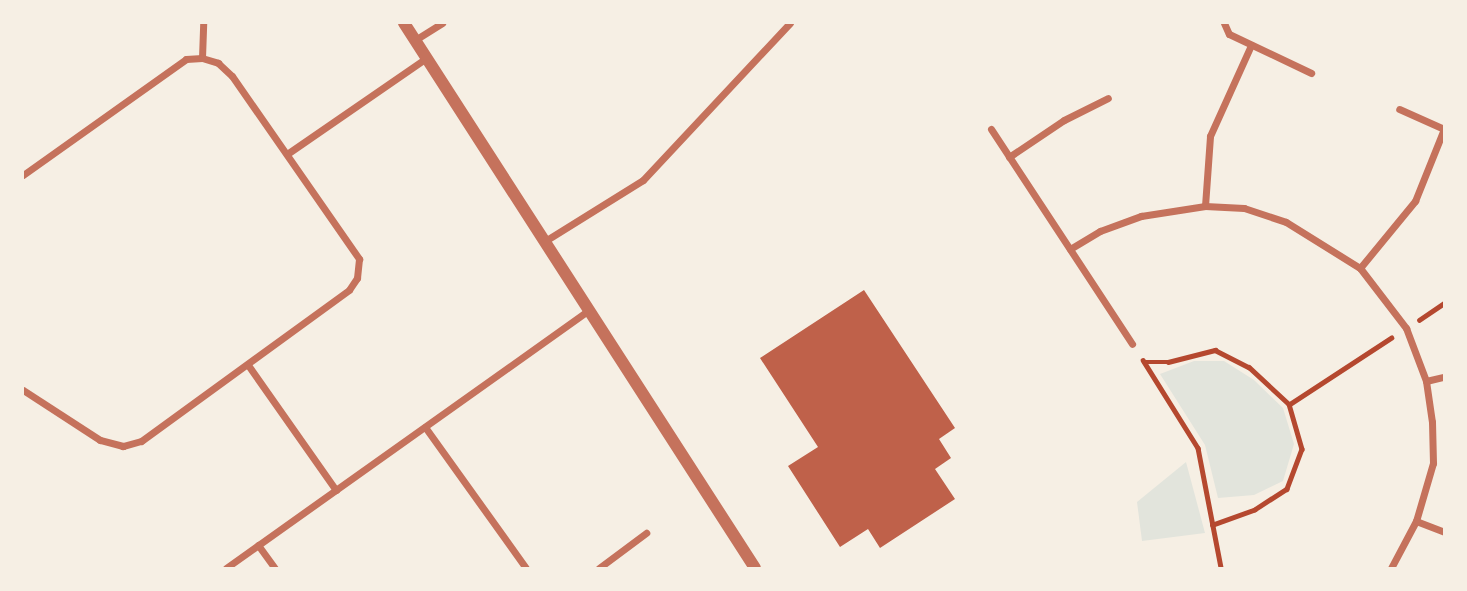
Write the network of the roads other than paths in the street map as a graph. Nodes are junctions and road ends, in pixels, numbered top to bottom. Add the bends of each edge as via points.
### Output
1 (203, 23) edge
2 (404, 23) edge
3 (442, 23) edge
4 (790, 23) edge
5 (1224, 23) edge
6 (415, 40) junction
7 (1251, 45) junction
8 (202, 58) junction
9 (426, 58) junction
10 (1311, 74) dead end
11 (1108, 98) dead end
12 (1399, 109) dead end
13 (991, 129) dead end
14 (287, 154) junction
15 (1009, 157) junction
16 (23, 175) edge
17 (1205, 206) junction
18 (545, 241) junction
19 (1070, 249) junction
20 (1360, 268) junction
21 (589, 310) junction
22 (1132, 344) road end
23 (248, 365) junction
24 (1444, 377) edge
25 (1426, 381) junction
26 (23, 390) edge
27 (425, 427) junction
28 (336, 490) junction
29 (1416, 521) junction
30 (1444, 532) edge
31 (646, 533) dead end
32 (258, 545) junction
33 (226, 568) edge
34 (275, 568) edge
35 (526, 568) edge
36 (599, 568) edge
37 (755, 568) edge
38 (1391, 568) edge

1 - 8 street
2 - 6 street
3 - 6 street
4 - 18 street via 643,180
5 - 7 street via 1229,34
6 - 9 street
7 - 10 street
7 - 17 street via 1210,136
8 - 14 street via 218,62 232,76
8 - 16 street via 186,59
9 - 14 street
9 - 18 street
11 - 15 street
12 - 20 street via 1444,130 1415,201
13 - 15 street
14 - 23 street via 350,240 359,259 357,278 349,290
15 - 19 street
17 - 19 street via 1141,216 1100,231
17 - 20 street via 1244,208 1286,222
18 - 21 street
19 - 22 street
20 - 25 street via 1406,328
21 - 27 street
21 - 37 street
23 - 26 street via 141,441 123,446 100,440
23 - 28 street
24 - 25 street
25 - 29 street via 1433,463
27 - 28 street
27 - 35 street
28 - 32 street
29 - 30 street
29 - 38 street
31 - 36 street
32 - 33 street
32 - 34 street

